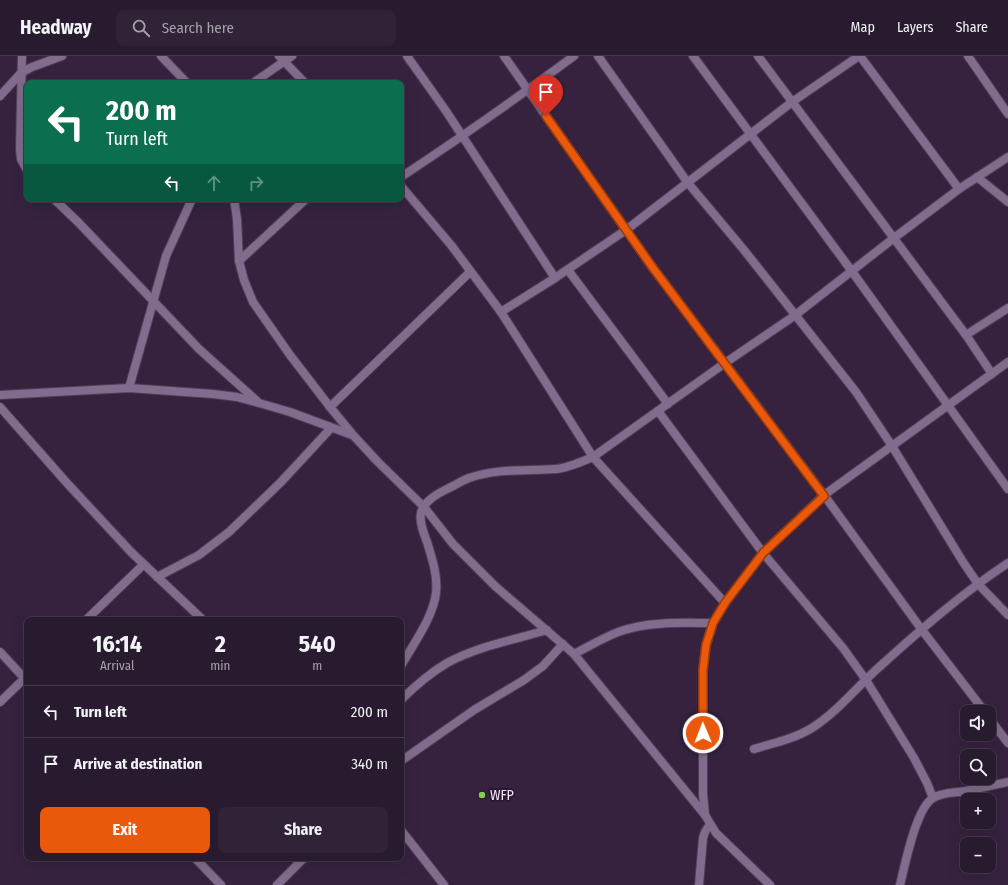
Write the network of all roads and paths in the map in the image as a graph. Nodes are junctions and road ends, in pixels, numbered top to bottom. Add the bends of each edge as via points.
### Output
1 (22, 56) edge
2 (62, 56) edge
3 (161, 56) edge
4 (292, 56) edge
5 (407, 56) edge
6 (504, 56) edge
7 (574, 56) edge
8 (598, 56) edge
9 (693, 56) edge
10 (758, 56) edge
11 (859, 56) edge
12 (968, 56) edge
13 (282, 59) edge
14 (21, 73) junction
15 (184, 80) edge
16 (257, 80) edge
17 (302, 80) edge
18 (528, 90) junction
19 (0, 96) edge
20 (792, 102) junction
21 (1008, 114) edge
22 (750, 134) junction
23 (462, 137) junction
24 (1008, 157) edge
25 (24, 164) edge
26 (404, 175) edge
27 (977, 177) junction
28 (688, 183) junction
29 (404, 190) edge
30 (959, 190) junction
31 (57, 202) edge
32 (191, 202) edge
33 (234, 202) edge
34 (303, 202) edge
35 (1008, 202) edge
36 (626, 230) junction
37 (894, 238) junction
38 (239, 261) junction
39 (568, 270) junction
40 (851, 270) junction
41 (470, 272) junction
42 (555, 278) junction
43 (153, 301) junction
44 (1008, 308) edge
45 (502, 312) junction
46 (794, 316) junction
47 (966, 335) junction
48 (725, 362) junction
49 (1008, 362) edge
50 (992, 374) junction
51 (128, 388) junction
52 (0, 395) edge
53 (259, 403) junction
54 (668, 404) junction
55 (948, 406) junction
56 (0, 407) edge
57 (330, 407) junction
58 (658, 411) junction
59 (331, 428) junction
60 (353, 435) junction
61 (892, 446) junction
62 (593, 457) junction
63 (1008, 489) edge
64 (824, 496) junction
65 (424, 507) junction
66 (763, 553) junction
67 (1008, 563) edge
68 (143, 565) junction
69 (157, 577) junction
70 (978, 584) junction
71 (725, 603) junction
72 (1008, 615) edge
73 (89, 617) edge
74 (200, 617) edge
75 (713, 623) junction
76 (547, 630) junction
77 (922, 630) junction
78 (563, 644) junction
79 (0, 652) edge
80 (574, 654) junction
81 (404, 660) edge
82 (24, 676) edge
83 (24, 680) edge
84 (866, 680) junction
85 (404, 697) edge
86 (0, 702) edge
87 (980, 705) edge
88 (996, 727) edge
89 (1008, 743) edge
90 (754, 749) dead end
91 (404, 759) edge
92 (1008, 782) edge
93 (1008, 791) edge
94 (933, 798) junction
95 (705, 815) junction
96 (710, 824) junction
97 (404, 834) edge
98 (198, 861) edge
99 (301, 861) edge
100 (221, 885) edge
101 (277, 885) edge
102 (444, 885) edge
103 (699, 885) edge
104 (770, 885) edge
105 (900, 885) edge

1 - 14 street
2 - 14 street
3 - 15 street
4 - 13 street
5 - 23 street
6 - 18 street
7 - 18 street
8 - 28 street
9 - 22 street
10 - 20 street
11 - 20 street
11 - 30 street
12 - 21 street
13 - 16 street
13 - 17 street
14 - 19 street
14 - 25 street via 20,149
18 - 23 street
18 - 36 street
20 - 22 street
20 - 37 street
22 - 28 street
22 - 40 street
23 - 26 street
23 - 42 street
24 - 27 street
27 - 30 street
27 - 35 street
28 - 36 street
28 - 46 street via 744,250
29 - 41 street via 451,245
30 - 37 street
31 - 43 street
32 - 43 street via 166,256
33 - 38 street
34 - 38 street
36 - 39 street
36 - 48 street
37 - 40 street
37 - 47 street
38 - 57 street via 253,302
39 - 42 street
39 - 54 street
40 - 46 street
40 - 55 street
41 - 45 street
41 - 57 street
42 - 45 street
43 - 51 street
43 - 53 street via 199,349
44 - 47 street
45 - 62 street
46 - 48 street
46 - 61 street via 856,392
47 - 50 street
48 - 54 street
48 - 64 street
49 - 50 street
50 - 55 street
51 - 52 street
51 - 53 street via 213,394
53 - 59 street
54 - 58 street
55 - 61 street
55 - 63 street
56 - 68 street
57 - 60 street
58 - 62 street
58 - 66 street
59 - 60 street
59 - 69 street via 281,482 229,532 199,555
60 - 65 street
61 - 64 street
61 - 70 street
62 - 65 street via 557,469 518,469 485,473 440,493
62 - 71 street
64 - 66 street
64 - 77 street
65 - 76 street via 453,544 495,586
65 - 81 street via 421,518 434,568 435,599
66 - 71 street
66 - 84 street via 843,648
67 - 70 street
68 - 69 street
68 - 73 street
69 - 74 street
70 - 72 street
70 - 77 street
71 - 75 street
75 - 80 street via 636,627 616,632
75 - 95 street via 706,645 703,670
76 - 78 street
76 - 85 street via 481,648 463,656 434,672
77 - 84 street
77 - 87 street
78 - 80 street
78 - 91 street via 544,666 474,710
79 - 82 street
80 - 95 street
83 - 86 street
84 - 90 street via 837,709 810,728 791,738
84 - 94 street via 914,758
88 - 89 street
92 - 93 street
92 - 94 street
94 - 105 street via 918,820
95 - 96 street
96 - 103 street via 703,838
96 - 104 street via 716,833
97 - 102 street
98 - 100 street
99 - 101 street

